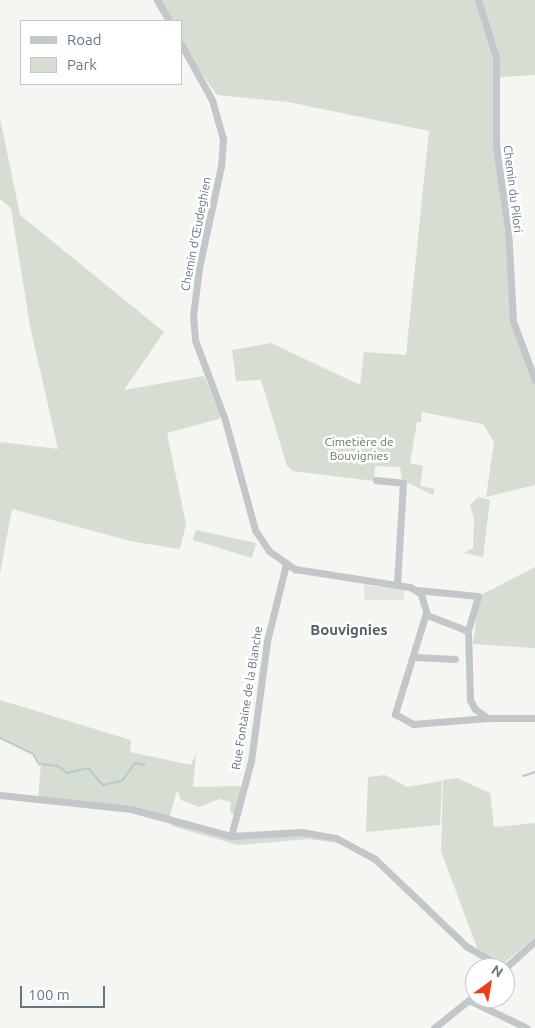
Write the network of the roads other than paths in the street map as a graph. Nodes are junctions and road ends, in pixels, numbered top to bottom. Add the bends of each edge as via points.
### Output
1 (157, 0) edge
2 (478, 0) edge
3 (168, 20) edge
4 (182, 46) edge
5 (535, 380) edge
6 (376, 480) dead end
7 (286, 564) junction
8 (397, 585) junction
9 (418, 590) junction
10 (426, 613) junction
11 (468, 631) junction
12 (415, 657) junction
13 (455, 660) dead end
14 (488, 718) junction
15 (535, 718) edge
16 (0, 794) edge
17 (231, 836) junction
18 (535, 941) edge
19 (486, 958) edge
20 (515, 958) edge
21 (465, 1003) edge
22 (486, 1008) edge
23 (434, 1028) edge
24 (527, 1028) edge

1 - 3 street
2 - 5 street, Chemin du Pilori via 496,62 496,147 508,228 513,321
4 - 7 street, Chemin d'Œudeghien via 212,100 223,139 221,166 199,268 193,316 195,340 225,420 255,530 268,551
6 - 8 street via 402,483
7 - 8 street, Chemin d'Œudeghien via 322,576
7 - 17 street, Rue Fontaine de la Blanche via 267,641 251,761
8 - 9 street, Chemin d'Œudeghien
9 - 10 street
9 - 11 street, Chemin d'Œudeghien via 478,596
10 - 11 street
10 - 12 street
11 - 14 street via 470,700 478,713
12 - 13 street
12 - 14 street via 396,707 395,714 403,721 465,722
14 - 15 street
16 - 17 street via 121,808
17 - 19 street via 310,832 347,844 381,864 471,950
18 - 20 street
21 - 23 street
22 - 24 street

